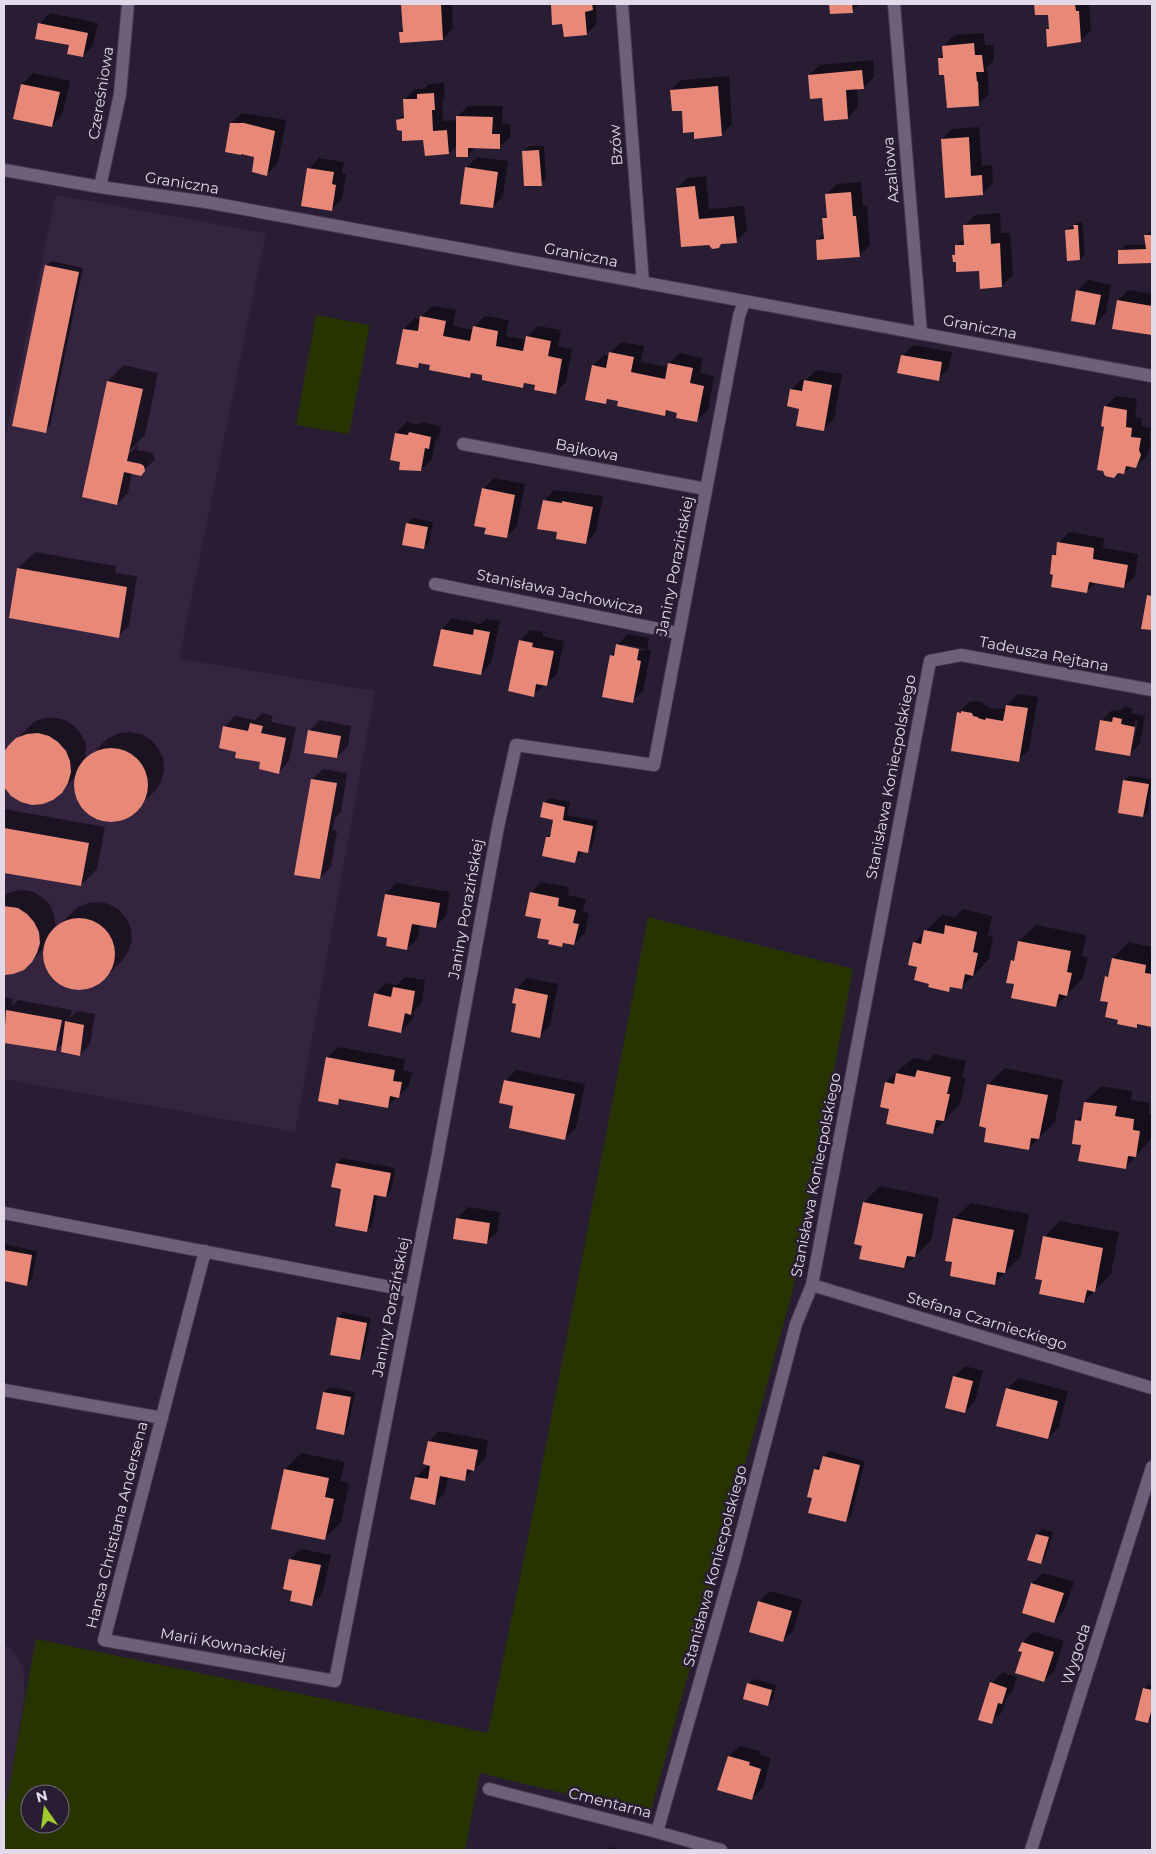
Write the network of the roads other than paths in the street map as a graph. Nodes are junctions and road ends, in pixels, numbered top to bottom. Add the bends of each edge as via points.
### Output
1 (128, 4) edge
2 (622, 4) edge
3 (894, 4) edge
4 (4, 170) edge
5 (100, 187) junction
6 (643, 283) junction
7 (744, 302) junction
8 (921, 333) junction
9 (1152, 376) edge
10 (463, 444) dead end
11 (706, 489) junction
12 (435, 584) dead end
13 (678, 633) junction
14 (930, 661) joint
15 (1152, 690) edge
16 (4, 1213) edge
17 (205, 1251) junction
18 (812, 1285) junction
19 (411, 1291) junction
20 (1152, 1388) edge
21 (4, 1390) edge
22 (162, 1418) junction
23 (1152, 1467) edge
24 (104, 1640) joint
25 (335, 1681) joint
26 (489, 1789) dead end
27 (657, 1832) junction
28 (1032, 1849) edge
29 (721, 1850) edge

1 - 5 street, Czereśniowa via 120,94
2 - 6 street, Bzów
3 - 8 street, Azaliowa
4 - 5 street, Graniczna
5 - 6 street, Graniczna via 206,202
6 - 7 street, Graniczna
7 - 8 street, Graniczna
7 - 11 street, Janiny Porazińskiej
8 - 9 street, Graniczna
10 - 11 street, Bajkowa
11 - 13 street, Janiny Porazińskiej
12 - 13 street, Stanisława Jachowicza
13 - 19 street, Janiny Porazińskiej via 654,765 516,745
14 - 15 street, Tadeusza Rejtana via 961,655
14 - 18 street, Stanisława Koniecpolskiego
16 - 17 street
17 - 19 street
17 - 22 street, Hansa Christiana Andersena
18 - 20 street, Stefana Czarnieckiego
18 - 27 street, Stanisława Koniecpolskiego via 796,1324 736,1558
19 - 25 street, Janiny Porazińskiej
21 - 22 street, Hansa Christiana Andersena
22 - 24 street, Hansa Christiana Andersena
23 - 28 street, Wygoda
24 - 25 street, Marii Kownackiej
26 - 27 street, Cmentarna
27 - 29 street, Cmentarna

